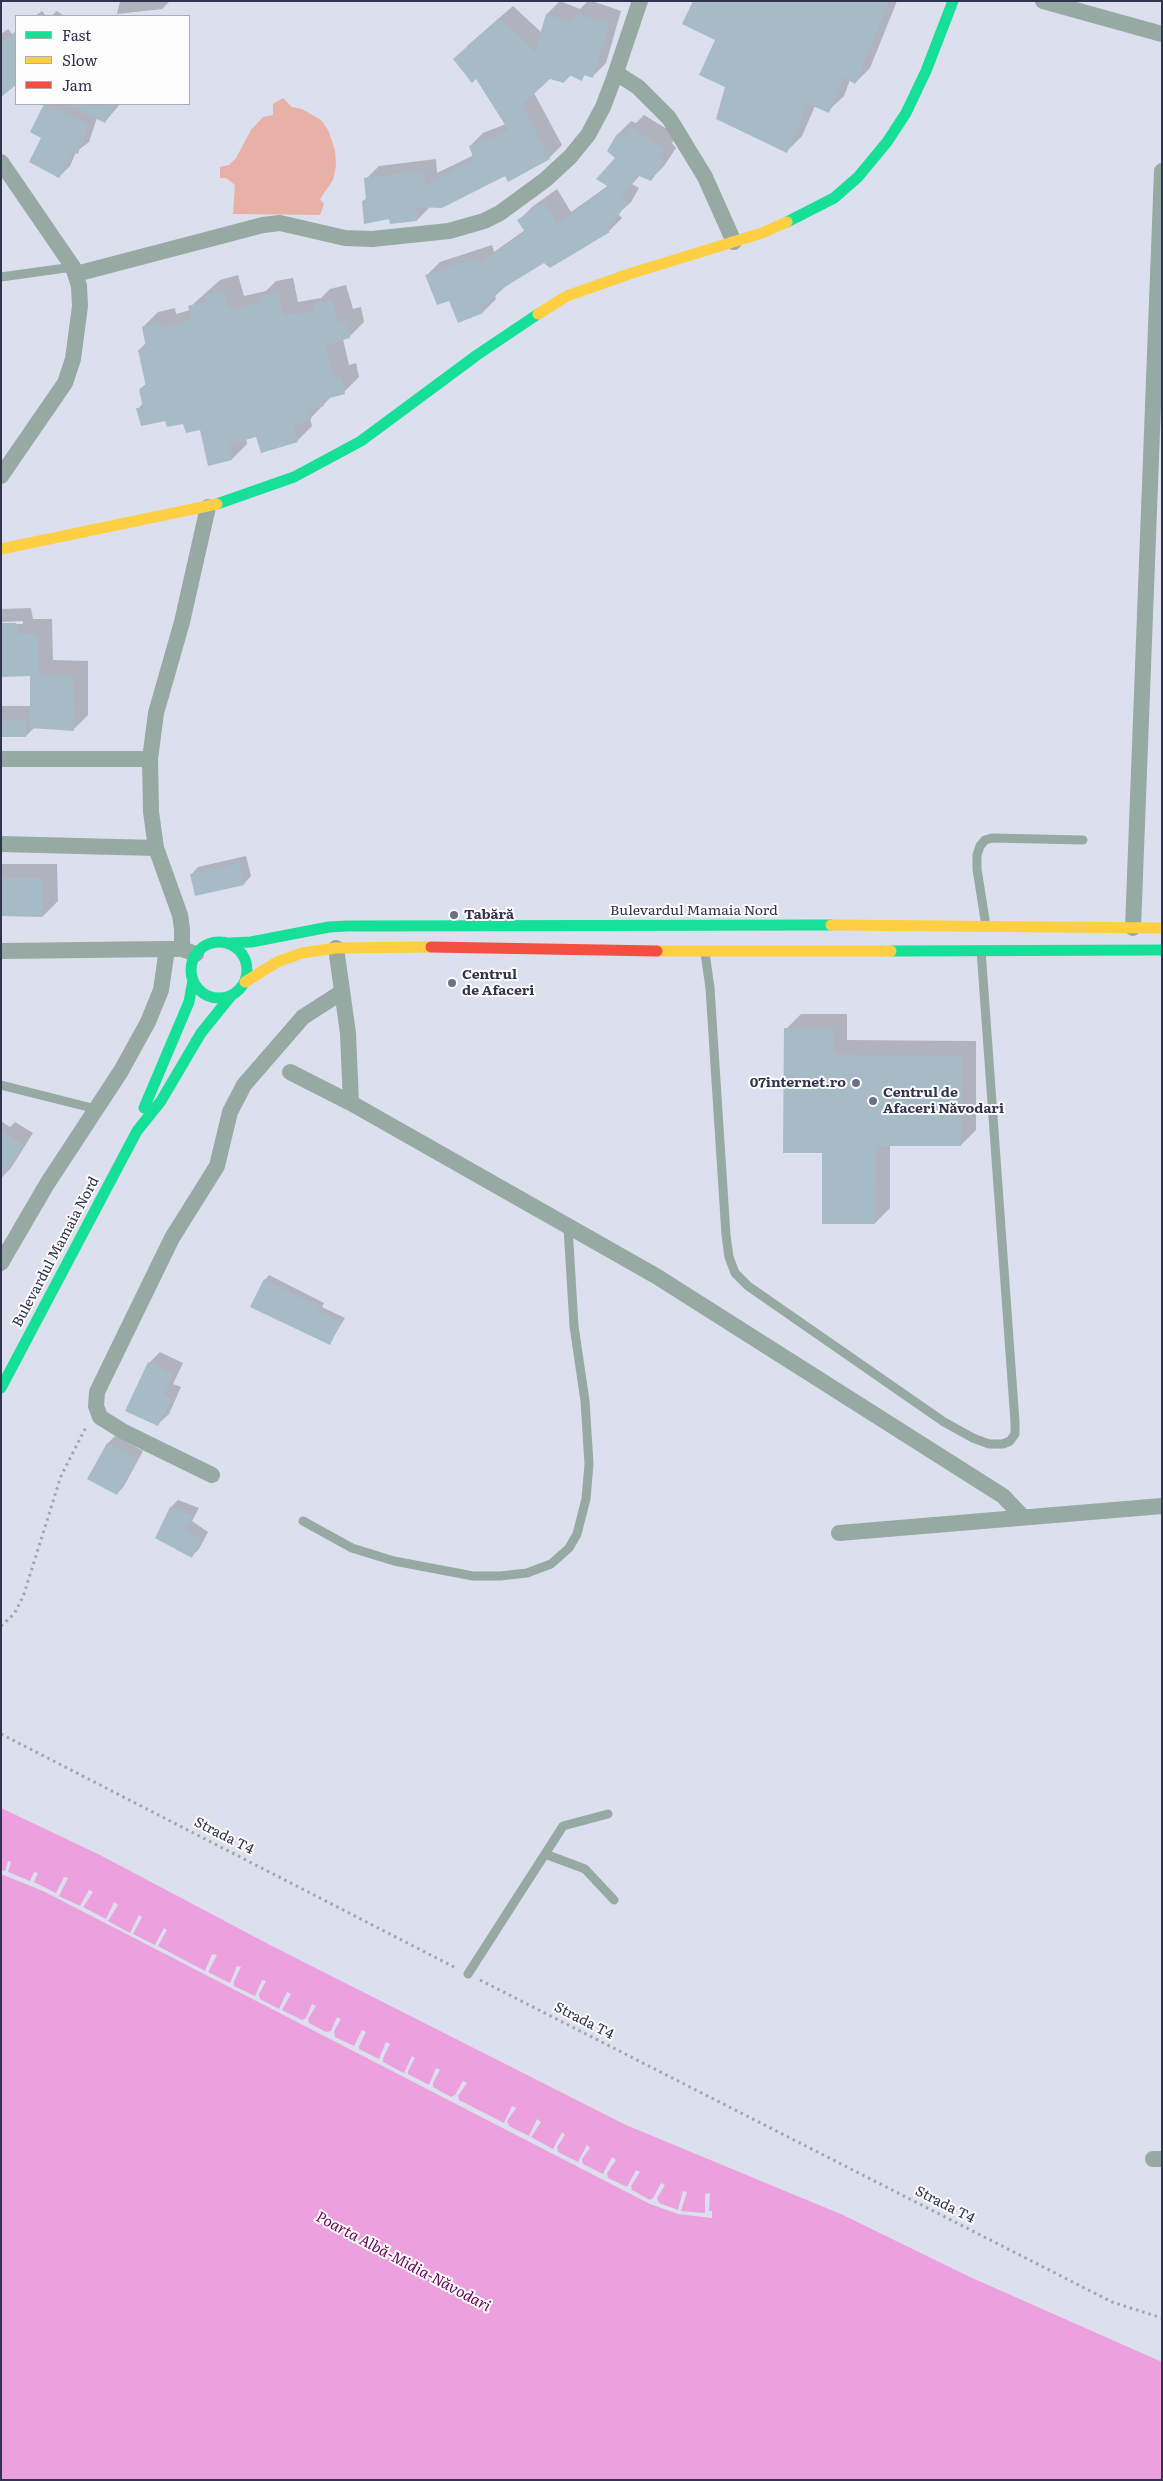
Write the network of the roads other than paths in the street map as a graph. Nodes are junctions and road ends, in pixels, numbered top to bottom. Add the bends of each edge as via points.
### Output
1 (640, 1) edge
2 (952, 1) edge
3 (1043, 1) edge
4 (1162, 34) edge
5 (616, 73) junction
6 (1, 162) edge
7 (1162, 171) edge
8 (734, 242) junction
9 (75, 270) junction
10 (1, 277) edge
11 (1, 476) edge
12 (208, 508) junction
13 (1, 549) edge
14 (1, 759) edge
15 (150, 759) junction
16 (1083, 840) dead end
17 (1, 844) edge
18 (156, 848) junction
19 (986, 928) junction
20 (1133, 928) junction
21 (1162, 928) edge
22 (229, 943) junction
23 (336, 948) junction
24 (981, 950) junction
25 (1162, 950) edge
26 (1, 951) edge
27 (182, 951) junction
28 (705, 952) junction
29 (193, 980) junction
30 (245, 982) junction
31 (342, 992) junction
32 (231, 996) junction
33 (290, 1072) dead end
34 (1, 1086) edge
35 (351, 1103) junction
36 (96, 1109) junction
37 (137, 1131) junction
38 (568, 1227) junction
39 (1, 1263) edge
40 (1, 1388) edge
41 (212, 1475) dead end
42 (1162, 1506) edge
43 (1023, 1517) junction
44 (303, 1521) dead end
45 (839, 1532) dead end
46 (608, 1814) dead end
47 (545, 1854) junction
48 (614, 1900) dead end
49 (468, 1974) road end

1 - 5 street
2 - 8 main road via 926,71 906,113 858,177 834,198 786,224
3 - 4 street
5 - 8 street via 638,87 669,118 705,177
5 - 9 street via 604,107 588,135 570,157 500,213 469,227 372,239 345,238 280,223
6 - 9 street
7 - 20 street
8 - 12 main road via 568,296 476,355 391,420 332,459 294,477
9 - 10 lane
9 - 11 street via 80,306 65,383
12 - 13 main road
12 - 15 street via 182,622 156,713
14 - 15 street
15 - 18 street via 151,812
16 - 19 lane via 985,840 980,846 977,869
17 - 18 street
18 - 27 street via 180,915
19 - 20 main road, Bulevardul Mamaia Nord
19 - 22 main road, Bulevardul Mamaia Nord via 645,924 347,926
20 - 21 main road, Bulevardul Mamaia Nord
22 - 27 main road via 210,942
22 - 30 main road via 237,947 247,963
23 - 28 main road
23 - 30 main road via 290,957
23 - 31 street
24 - 25 main road
24 - 28 main road
24 - 28 lane via 1016,1422 1015,1434 1010,1442 1003,1444 981,1441 944,1422 748,1286 735,1273 726,1235
26 - 27 street
27 - 29 main road via 192,962
27 - 36 street via 148,1022
29 - 32 main road via 205,994 214,998
29 - 37 main road, Bulevardul Mamaia Nord via 189,1002 148,1096
30 - 32 main road
31 - 35 street via 348,1033
31 - 41 street via 303,1017 244,1085 230,1112 217,1166 172,1238 97,1392 96,1406 100,1417
32 - 37 main road, Bulevardul Mamaia Nord via 201,1033 161,1100
33 - 35 street
34 - 36 lane
35 - 38 street
36 - 39 street
37 - 40 main road, Bulevardul Mamaia Nord
38 - 43 street via 656,1276 968,1473 1003,1496
38 - 44 lane via 574,1326 585,1401 589,1464 586,1498 577,1534 569,1548 552,1564 527,1573 473,1576 402,1563 352,1548
42 - 43 street
43 - 45 street
46 - 47 lane via 562,1826
47 - 48 lane via 585,1869
47 - 49 lane

